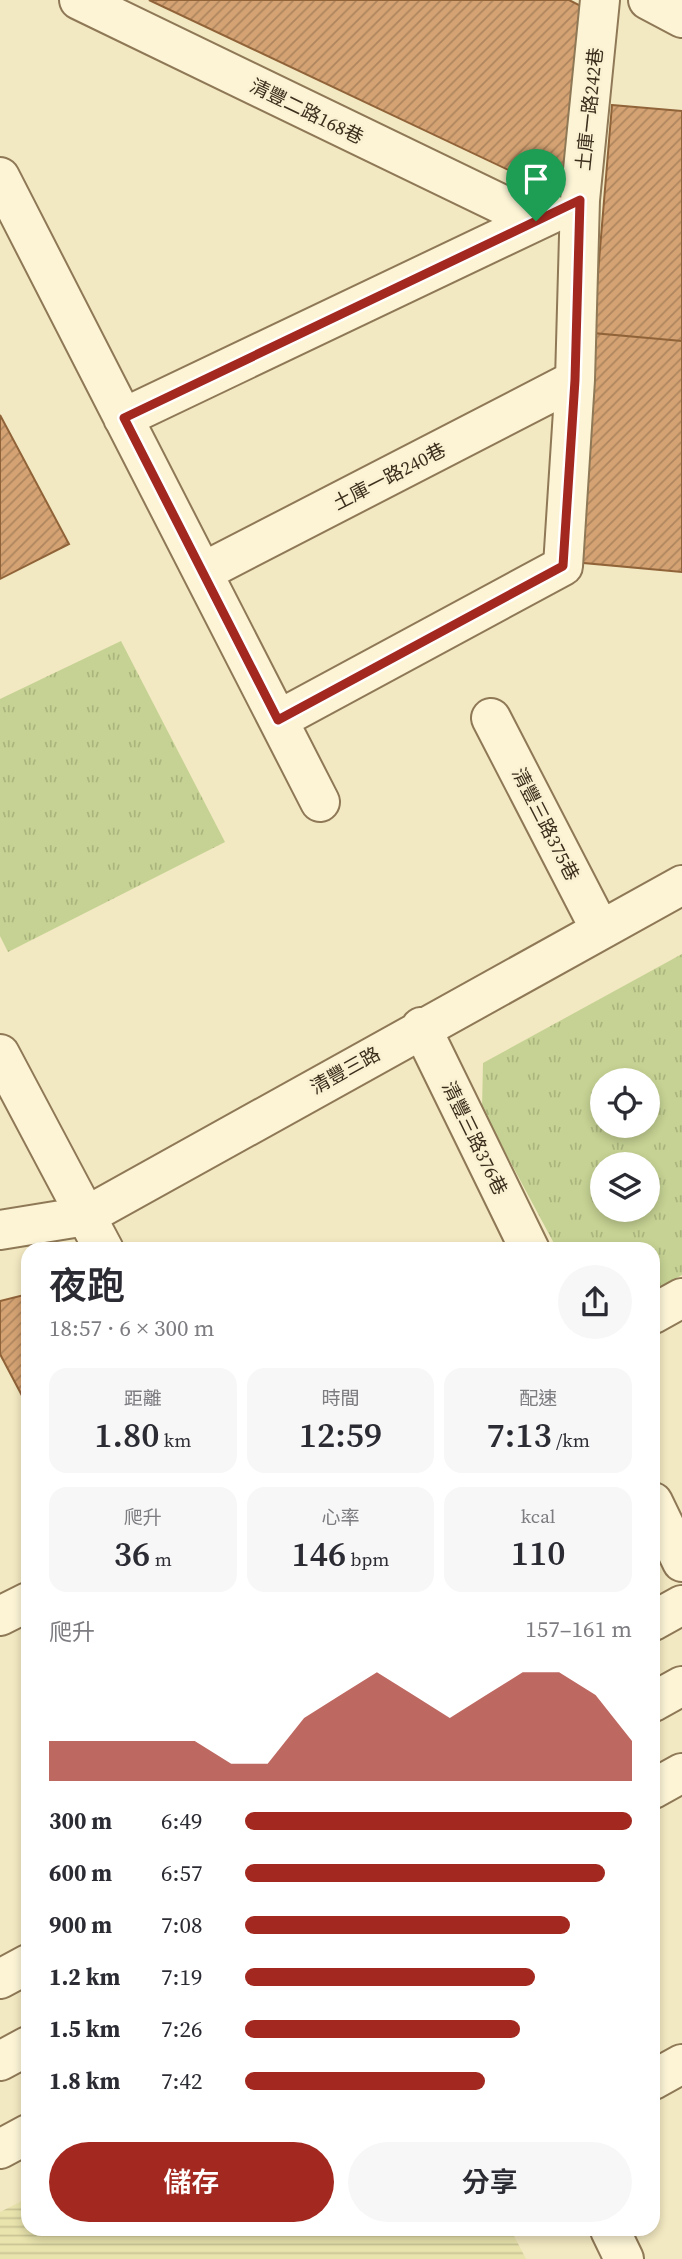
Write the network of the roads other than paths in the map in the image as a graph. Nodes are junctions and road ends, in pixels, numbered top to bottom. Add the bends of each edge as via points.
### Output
1 (79, 0) edge
2 (600, 0) edge
3 (648, 0) edge
4 (682, 18) edge
5 (0, 177) edge
6 (580, 200) junction
7 (536, 221) junction
8 (575, 380) junction
9 (124, 418) junction
10 (202, 572) junction
11 (491, 718) dead end
12 (278, 720) junction
13 (320, 802) dead end
14 (682, 885) edge
15 (600, 929) junction
16 (421, 1027) junction
17 (0, 1054) edge
18 (86, 1216) junction
19 (0, 1230) edge
20 (100, 1242) edge
21 (526, 1242) edge
22 (682, 1298) edge
23 (660, 1310) edge
24 (660, 1516) edge
25 (682, 1562) edge
26 (682, 1605) edge
27 (21, 1606) edge
28 (0, 1616) edge
29 (660, 1617) edge
30 (682, 1686) edge
31 (660, 1698) edge
32 (682, 1773) edge
33 (660, 1785) edge
34 (21, 1968) edge
35 (0, 1979) edge
36 (21, 2050) edge
37 (0, 2061) edge
38 (682, 2064) edge
39 (660, 2077) edge
40 (21, 2138) edge
41 (0, 2149) edge
42 (613, 2236) edge
43 (624, 2259) edge

1 - 7 street, 清豐二路168巷
2 - 6 street, 土庫一路242巷
3 - 4 street
5 - 9 street
6 - 7 street
6 - 8 street, 土庫一路242巷
7 - 9 street
8 - 10 street, 土庫一路240巷
8 - 12 street, 土庫一路242巷 via 563,566
9 - 10 street
10 - 12 street
11 - 15 street, 清豐三路375巷
12 - 13 street
14 - 15 street, 清豐三路
15 - 16 street, 清豐三路
16 - 18 street, 清豐三路
16 - 21 street, 清豐三路376巷
17 - 18 street
18 - 19 street, 清豐三路
18 - 20 street
22 - 23 street
24 - 25 street
26 - 29 street
27 - 28 street
30 - 31 street
32 - 33 street
34 - 35 street
36 - 37 street
38 - 39 street
40 - 41 street
42 - 43 street

